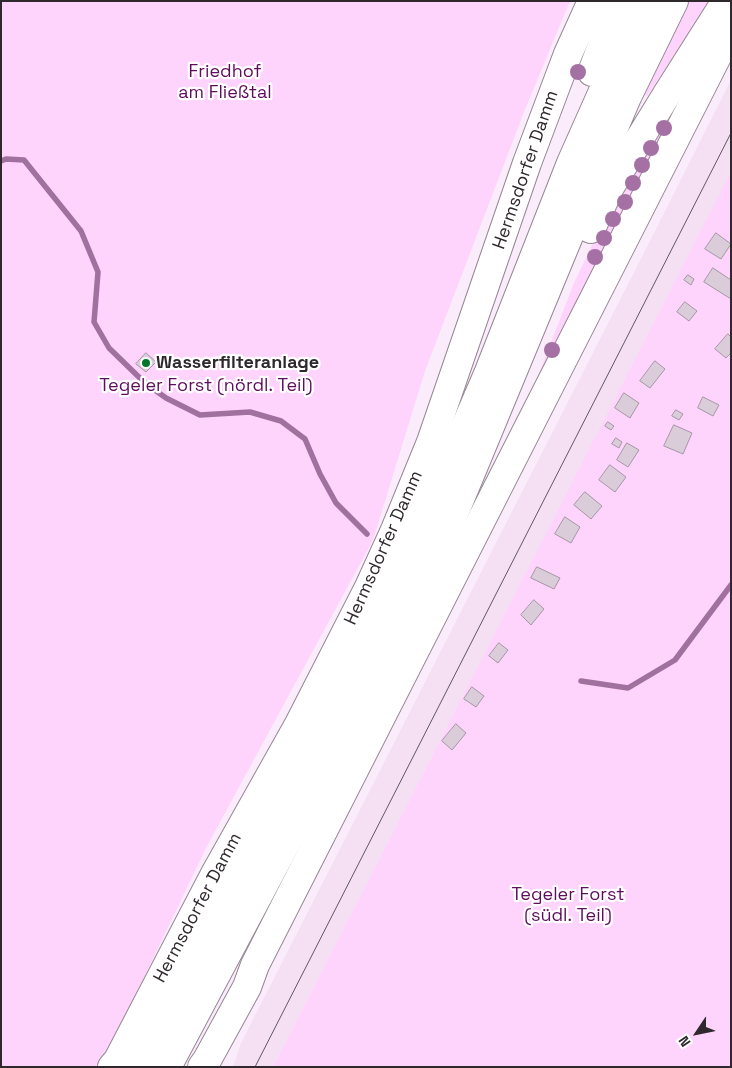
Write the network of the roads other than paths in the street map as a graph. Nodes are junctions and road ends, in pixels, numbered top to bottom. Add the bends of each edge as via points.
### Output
1 (592, 1) edge
2 (619, 1) edge
3 (644, 1) edge
4 (674, 1) edge
5 (726, 1) edge
6 (731, 29) edge
7 (515, 305) junction
8 (458, 504) junction
9 (159, 1066) edge
10 (112, 1067) edge
11 (202, 1067) edge

1 - 10 main road, Hermsdorfer Damm via 568,54 527,163 431,442 395,530 299,724
2 - 7 main road via 536,207
3 - 7 main road via 571,162
4 - 8 main road via 627,97
5 - 8 main road via 610,187 504,421
6 - 11 main road via 340,795 247,987
7 - 9 main road via 404,568 189,978
8 - 9 main road via 377,672

